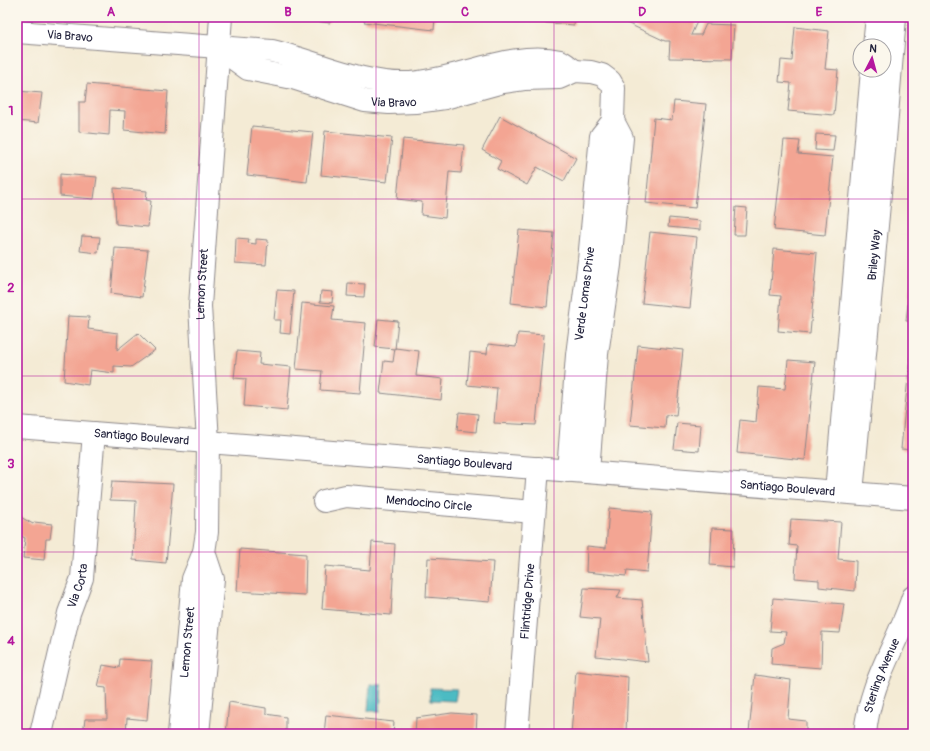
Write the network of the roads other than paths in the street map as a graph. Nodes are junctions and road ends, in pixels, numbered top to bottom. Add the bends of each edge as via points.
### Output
1 (222, 17) edge
2 (877, 17) edge
3 (895, 17) edge
4 (17, 32) edge
5 (875, 38) edge
6 (219, 48) junction
7 (872, 78) edge
8 (610, 81) joint
9 (870, 212) junction
10 (17, 427) edge
11 (94, 433) junction
12 (208, 442) junction
13 (538, 468) junction
14 (578, 472) junction
15 (844, 493) junction
16 (913, 498) edge
17 (324, 501) dead end
18 (534, 512) junction
19 (204, 552) junction
20 (913, 597) edge
21 (41, 734) edge
22 (179, 734) edge
23 (198, 734) edge
24 (517, 734) edge
25 (865, 734) edge

1 - 6 street, Lemon Street
2 - 5 street
3 - 9 street, Briley Way
4 - 6 street, Via Bravo
6 - 8 street, Via Bravo via 248,68 293,78 351,86 365,101 416,102 445,98 463,83 559,78 575,71 602,75
6 - 12 street, Lemon Street via 200,306
7 - 9 street, Briley Way
8 - 14 street, Verde Lomas Drive via 614,88 613,121 622,138 610,265
9 - 15 street, Briley Way
10 - 11 street, Santiago Boulevard
11 - 12 street, Santiago Boulevard
11 - 21 street, Via Corta via 82,578 69,613
12 - 13 street, Santiago Boulevard
12 - 19 street, Lemon Street via 208,498
13 - 14 street, Santiago Boulevard
13 - 18 street, Flintridge Drive
14 - 15 street, Santiago Boulevard
15 - 16 street, Santiago Boulevard
17 - 18 street, Mendocino Circle via 346,496
18 - 24 street, Flintridge Drive
19 - 22 street, Lemon Street via 193,579
19 - 23 street, Lemon Street via 213,579
20 - 25 street, Sterling Avenue via 877,679

